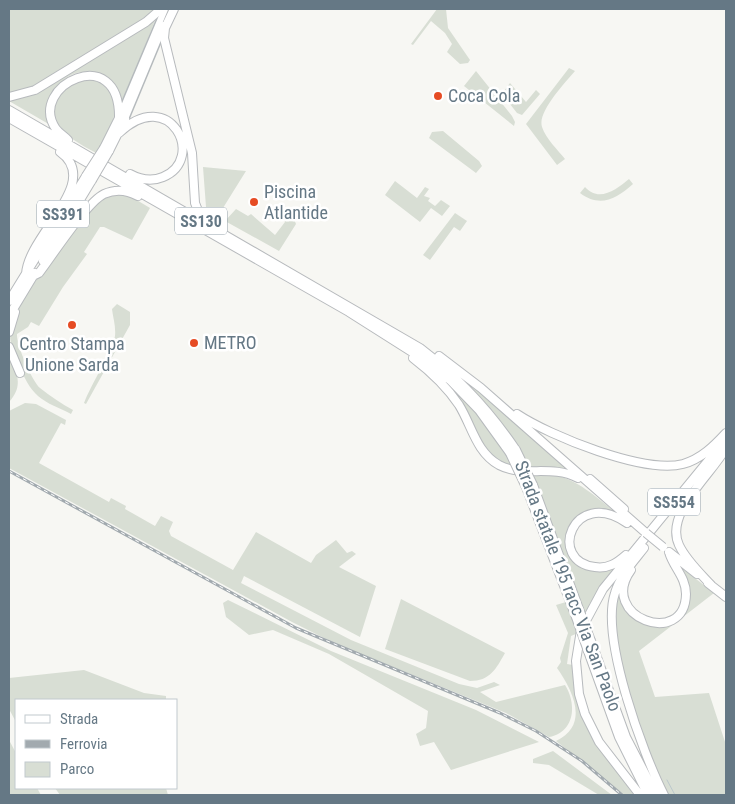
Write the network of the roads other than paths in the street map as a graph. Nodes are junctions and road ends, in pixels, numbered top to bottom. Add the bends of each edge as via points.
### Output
1 (161, 9) edge
2 (166, 9) edge
3 (172, 9) edge
4 (9, 97) edge
5 (9, 110) edge
6 (9, 118) edge
7 (121, 118) junction
8 (119, 133) junction
9 (46, 139) junction
10 (107, 149) junction
11 (81, 151) junction
12 (112, 168) junction
13 (169, 210) junction
14 (216, 230) junction
15 (29, 275) junction
16 (12, 299) edge
17 (9, 316) edge
18 (9, 332) edge
19 (393, 335) junction
20 (9, 346) edge
21 (20, 373) dead end
22 (462, 373) junction
23 (726, 433) edge
24 (726, 439) edge
25 (726, 447) edge
26 (574, 471) junction
27 (586, 482) junction
28 (530, 486) junction
29 (625, 516) junction
30 (634, 525) junction
31 (647, 543) junction
32 (638, 547) junction
33 (666, 550) junction
34 (624, 568) junction
35 (711, 585) junction
36 (726, 597) edge
37 (640, 795) edge
38 (648, 795) edge
39 (656, 795) edge
40 (664, 795) edge

1 - 4 highway via 146,22 35,90
2 - 7 main road
3 - 7 main road
3 - 14 highway via 164,38 192,153 196,203 199,213
5 - 11 highway, SS130
6 - 9 highway, SS130
7 - 8 highway, SS391
7 - 10 highway, SS391
7 - 11 highway via 114,92 106,83 92,76 77,76 67,82 57,92 52,114 56,129
8 - 10 highway, SS391
8 - 12 highway via 137,119 156,117 176,127 182,138 183,150 180,164 161,178 143,180 119,168
9 - 13 highway, SS130
9 - 15 highway via 70,160 74,183 26,266
10 - 15 highway, SS391, bridge
11 - 12 highway, SS130
12 - 14 highway, SS130
13 - 15 highway via 126,192 111,191 102,195 39,273
13 - 19 highway, SS130
14 - 19 highway, SS130
15 - 16 highway, SS391
16 - 17 highway, SS391
16 - 18 highway via 17,309
19 - 22 highway, SS130 via 400,332 413,339
19 - 27 highway, SS130 via 451,395 490,459 511,469 560,471
19 - 28 highway, Strada statale 195 racc Via San Paolo, bridge via 450,380 479,410 513,451
20 - 21 highway
22 - 23 highway via 518,414 560,438 648,463 672,466 693,461
22 - 26 highway, SS130
24 - 32 highway, SS554
25 - 31 highway, SS554
25 - 35 highway via 683,508 676,528 683,552
26 - 27 highway, SS130
26 - 29 highway via 580,471 605,491 624,508
27 - 29 highway, SS130
28 - 38 highway, Strada statale 195 racc Via San Paolo, bridge via 619,736
28 - 39 highway, Strada statale 195 racc Via San Paolo, bridge via 626,737
29 - 30 highway, SS130
30 - 32 highway via 610,514 590,513 574,525 569,544 578,561 598,568 618,562
30 - 33 highway, bridge
31 - 33 highway via 647,550 629,574 625,594 632,613 650,624 673,619 684,605 685,586
31 - 34 highway, SS554
32 - 34 highway, SS554
33 - 35 highway
34 - 37 highway via 603,589 587,618 578,645 577,669 579,694 591,727
34 - 40 highway via 613,600 614,641 633,719
35 - 36 highway

